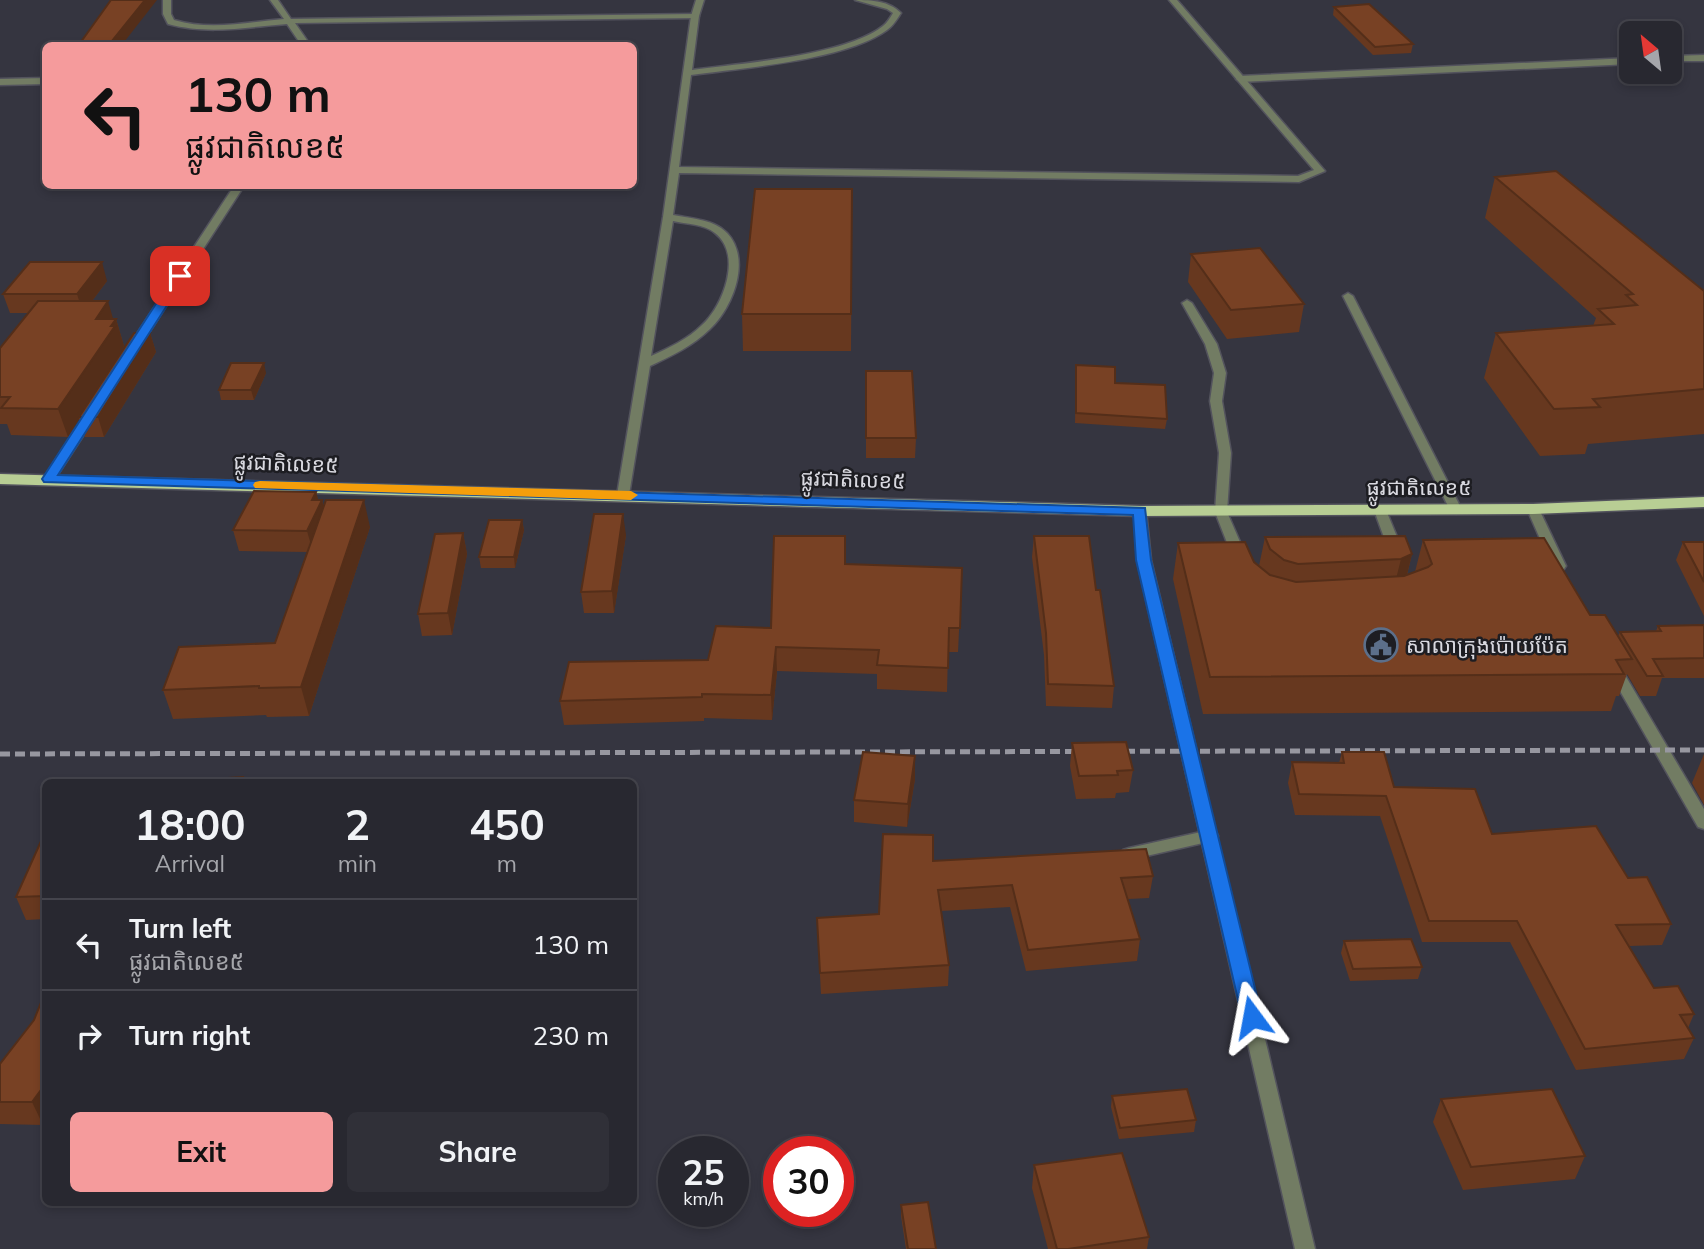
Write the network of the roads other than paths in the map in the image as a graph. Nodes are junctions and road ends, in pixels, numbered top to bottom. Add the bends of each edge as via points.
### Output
1 (167, 0) edge
2 (274, 0) edge
3 (700, 0) edge
4 (859, 0) edge
5 (1173, 0) edge
6 (695, 16) junction
7 (290, 21) junction
8 (304, 42) edge
9 (1704, 58) edge
10 (1682, 59) edge
11 (1619, 62) edge
12 (687, 73) junction
13 (1240, 79) junction
14 (42, 81) edge
15 (0, 82) edge
16 (674, 170) junction
17 (237, 189) edge
18 (668, 217) junction
19 (1348, 296) dead end
20 (1187, 303) dead end
21 (125, 362) edge
22 (644, 364) junction
23 (102, 397) edge
24 (0, 479) edge
25 (49, 479) junction
26 (623, 495) junction
27 (1704, 502) edge
28 (1533, 509) junction
29 (1380, 510) junction
30 (1456, 510) junction
31 (1140, 511) junction
32 (1221, 512) junction
33 (1245, 570) edge
34 (1405, 573) edge
35 (1564, 578) edge
36 (1608, 658) edge
37 (1704, 823) edge
38 (1210, 836) junction
39 (1116, 856) edge
40 (1305, 1249) edge

1 - 7 street via 171,22 183,26
2 - 7 street
3 - 6 street
4 - 12 street via 891,7 897,13 895,19 886,29 838,49
5 - 13 street
6 - 7 street
6 - 12 street
7 - 8 street
9 - 10 street
11 - 13 street
12 - 16 street
13 - 16 street via 1320,171 1298,179
14 - 15 street
16 - 18 street
17 - 21 street
18 - 22 street
18 - 22 street via 716,229 733,252 733,285 722,313 685,345
19 - 30 street
20 - 32 street via 1211,344 1220,373 1216,401 1225,453
22 - 26 street
23 - 25 street
24 - 25 highway, ផ្លូវជាតិលេខ៥
25 - 26 highway, ផ្លូវជាតិលេខ៥
26 - 31 highway, ផ្លូវជាតិលេខ៥
27 - 28 highway, ផ្លូវជាតិលេខ៥
28 - 30 highway, ផ្លូវជាតិលេខ៥
28 - 35 street
29 - 30 highway, ផ្លូវជាតិលេខ៥
29 - 32 highway, ផ្លូវជាតិលេខ៥
29 - 34 street
31 - 32 highway, ផ្លូវជាតិលេខ៥
31 - 38 street via 1143,560
32 - 33 street
36 - 37 street
38 - 39 street
38 - 40 street

